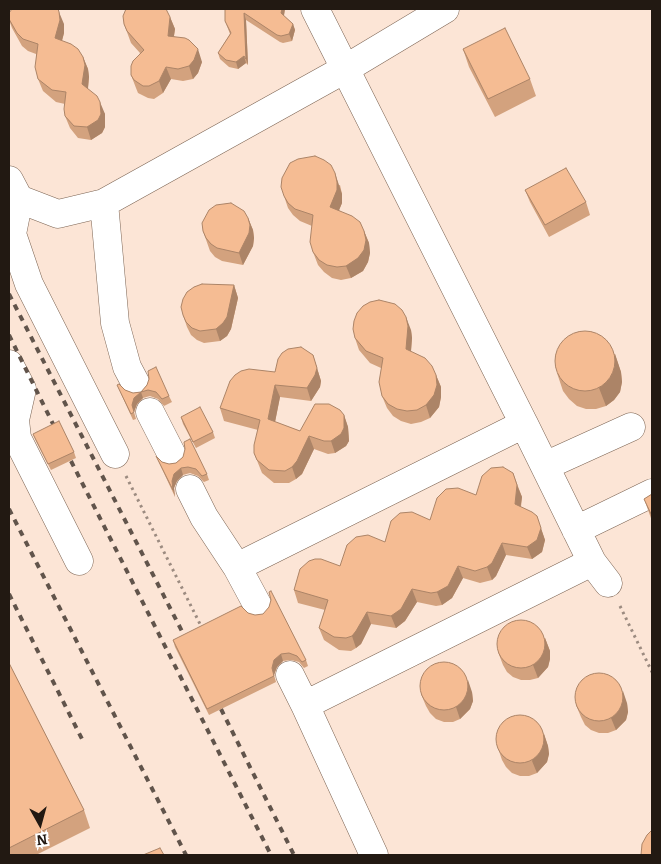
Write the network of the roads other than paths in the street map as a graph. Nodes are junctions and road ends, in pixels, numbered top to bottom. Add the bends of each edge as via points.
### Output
1 (316, 9) edge
2 (445, 9) edge
3 (345, 69) junction
4 (14, 189) edge
5 (104, 203) junction
6 (10, 237) edge
7 (9, 364) edge
8 (136, 384) dead end
9 (150, 412) dead end
10 (524, 424) junction
11 (631, 427) dead end
12 (115, 454) road end
13 (172, 455) dead end
14 (545, 466) junction
15 (190, 489) dead end
16 (652, 493) edge
17 (576, 530) junction
18 (79, 561) dead end
19 (237, 567) junction
20 (258, 606) dead end
21 (290, 675) dead end
22 (305, 705) junction
23 (374, 855) edge

1 - 3 lane
2 - 3 lane
3 - 5 lane
3 - 10 lane
4 - 5 lane via 58,214
4 - 6 lane
5 - 8 lane via 115,323 127,368
6 - 12 lane via 29,284
7 - 18 lane via 22,389 15,420 17,438
9 - 13 lane
10 - 14 lane
10 - 19 lane
11 - 14 lane
14 - 17 lane
15 - 19 lane
16 - 17 lane
17 - 22 lane via 600,573
19 - 20 lane
21 - 22 lane
22 - 23 lane

